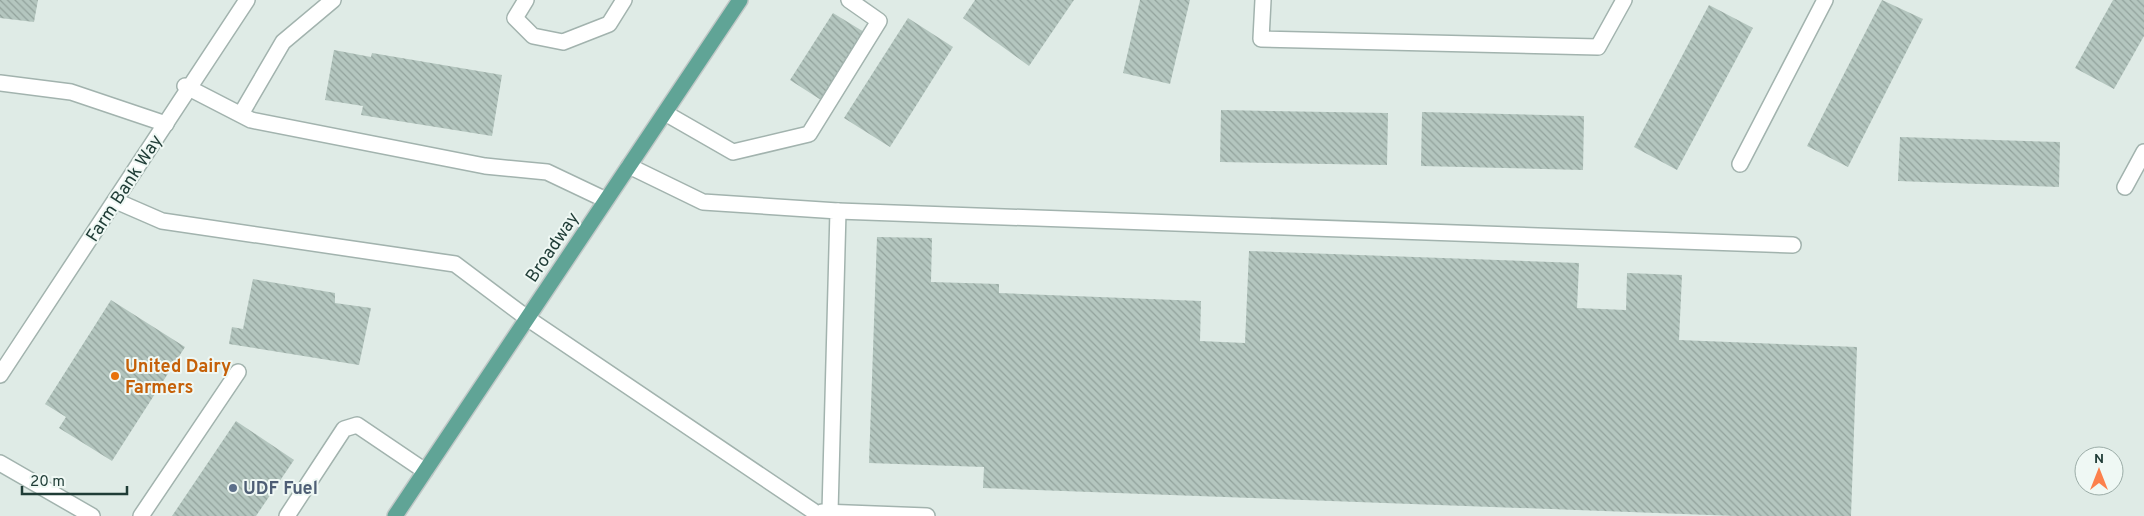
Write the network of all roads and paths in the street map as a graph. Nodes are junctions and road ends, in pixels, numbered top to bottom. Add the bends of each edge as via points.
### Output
1 (247, 0) edge
2 (333, 0) edge
3 (526, 0) edge
4 (624, 0) edge
5 (740, 0) edge
6 (849, 0) edge
7 (1263, 0) edge
8 (1624, 0) edge
9 (1825, 0) edge
10 (0, 83) edge
11 (187, 87) junction
12 (664, 113) junction
13 (241, 114) junction
14 (166, 124) junction
15 (2144, 152) edge
16 (1740, 164) dead end
17 (629, 166) junction
18 (2125, 187) dead end
19 (606, 200) junction
20 (116, 201) junction
21 (838, 210) junction
22 (1793, 245) dead end
23 (527, 318) junction
24 (238, 372) dead end
25 (0, 376) edge
26 (0, 463) edge
27 (426, 471) junction
28 (830, 512) junction
29 (811, 514) edge
30 (92, 516) edge
31 (141, 516) edge
32 (287, 516) edge
33 (395, 516) edge
34 (927, 516) edge

1 - 11 street, Farm Bank Way
2 - 13 street via 283,42
3 - 4 street via 515,18 533,36 563,42 609,24
5 - 12 main road, Broadway
6 - 12 street via 879,21 809,134 733,152
7 - 8 street via 1262,39 1598,48
9 - 16 street
10 - 14 street via 71,92
11 - 13 street
11 - 14 street, Farm Bank Way
12 - 17 main road, Broadway
13 - 19 street via 251,120 485,166 548,172
14 - 20 street, Farm Bank Way
15 - 18 street
17 - 19 main road, Broadway
17 - 21 street via 703,202
19 - 23 main road, Broadway
20 - 23 street via 162,221 455,264
20 - 25 street, Farm Bank Way
21 - 22 street
21 - 28 street
23 - 27 main road, Broadway
23 - 29 street
24 - 31 street
26 - 30 street
27 - 32 street via 357,425 344,429
27 - 33 main road, Broadway
28 - 29 street
28 - 34 street

